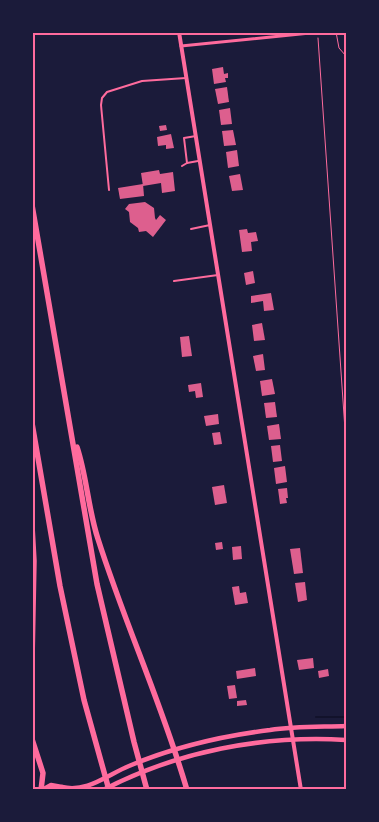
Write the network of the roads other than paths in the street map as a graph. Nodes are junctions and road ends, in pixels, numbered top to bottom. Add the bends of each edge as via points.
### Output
1 (179, 32) edge
2 (319, 33) edge
3 (181, 46) junction
4 (186, 78) junction
5 (196, 136) junction
6 (200, 161) junction
7 (187, 163) junction
8 (182, 166) dead end
9 (109, 190) dead end
10 (32, 205) edge
11 (210, 225) junction
12 (191, 229) dead end
13 (218, 275) junction
14 (174, 281) dead end
15 (32, 423) edge
16 (70, 427) junction
17 (32, 526) edge
18 (32, 661) edge
19 (346, 726) edge
20 (291, 728) junction
21 (32, 738) edge
22 (293, 739) junction
23 (346, 740) edge
24 (174, 750) junction
25 (178, 759) junction
26 (63, 788) edge
27 (42, 790) edge
28 (103, 790) edge
29 (109, 790) edge
30 (147, 790) edge
31 (187, 790) edge
32 (301, 790) edge

1 - 3 street
2 - 3 street
3 - 4 street
4 - 5 street
4 - 9 lane via 142,81 107,92 102,98
5 - 6 street
5 - 7 lane via 184,138
6 - 7 lane
6 - 11 street
7 - 8 lane
10 - 16 highway
11 - 12 lane
11 - 13 street
13 - 14 lane
13 - 20 street
15 - 29 highway via 60,586 84,700
16 - 24 highway via 81,460 97,538
16 - 30 highway via 97,584
17 - 18 highway
19 - 20 main road
20 - 22 street
20 - 24 main road via 231,736
21 - 27 highway via 43,773
22 - 23 main road
22 - 25 main road via 228,747
22 - 32 street
24 - 25 highway
24 - 26 main road via 88,786
25 - 28 main road
25 - 31 highway
26 - 27 main road via 51,785

